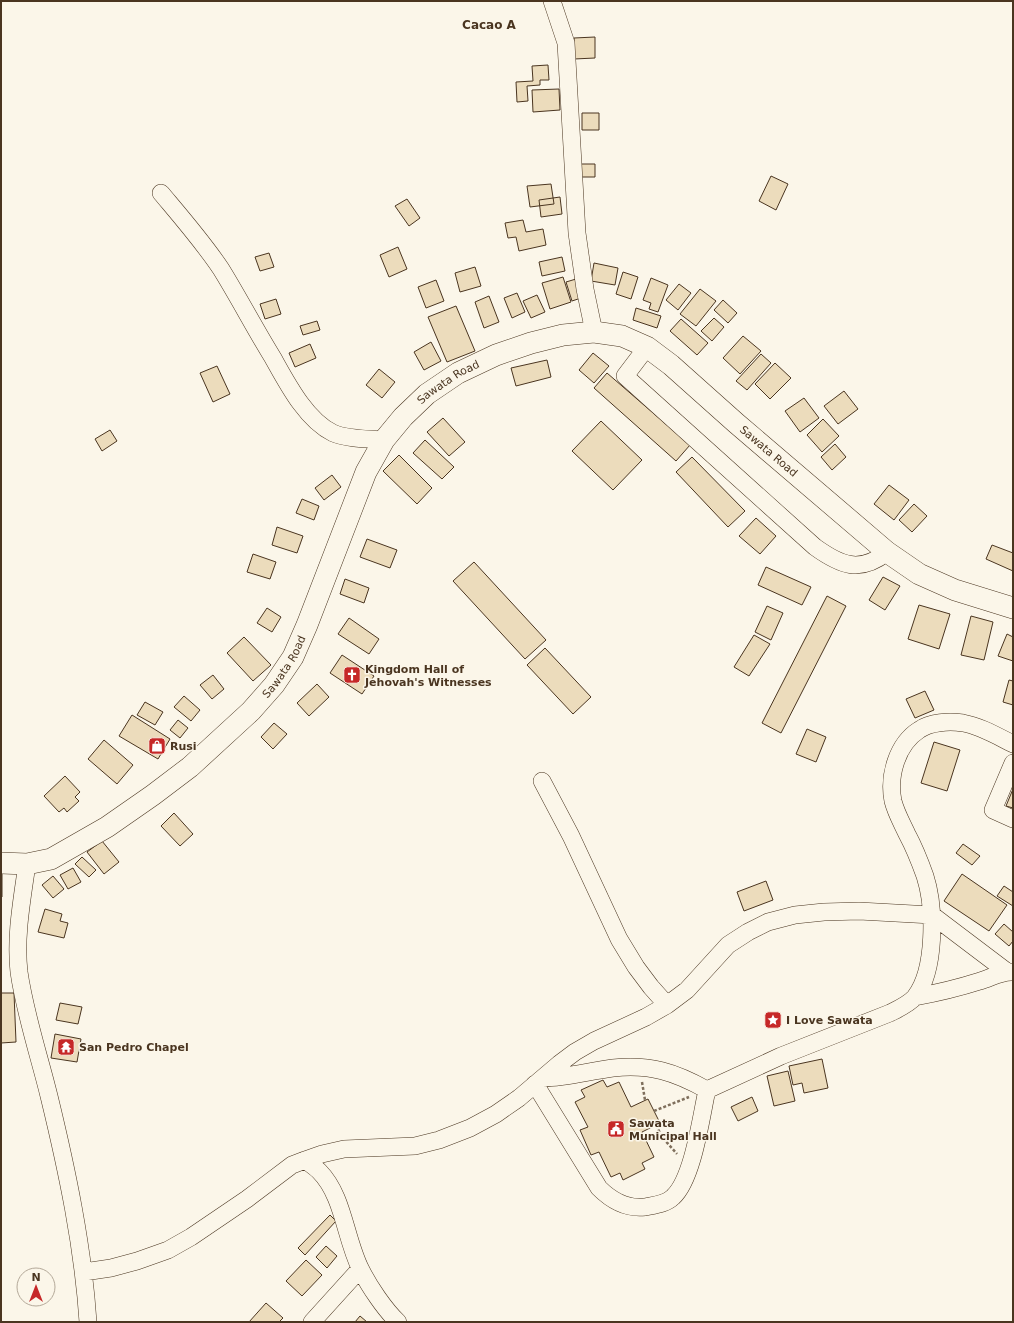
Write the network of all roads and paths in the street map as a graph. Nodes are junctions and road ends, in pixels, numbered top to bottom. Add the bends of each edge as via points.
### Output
1 (552, 1) edge
2 (161, 193) dead end
3 (594, 332) junction
4 (647, 347) junction
5 (384, 440) junction
6 (887, 552) junction
7 (1013, 608) edge
8 (1013, 744) edge
9 (1013, 763) edge
10 (542, 781) dead end
11 (1013, 819) edge
12 (1, 863) edge
13 (27, 864) junction
14 (932, 915) junction
15 (1009, 971) edge
16 (915, 997) junction
17 (667, 1005) junction
18 (539, 1081) junction
19 (707, 1090) junction
20 (654, 1111) dead end
21 (656, 1125) dead end
22 (305, 1160) junction
23 (691, 1164) junction
24 (360, 1269) junction
25 (84, 1272) junction
26 (88, 1322) edge
27 (312, 1322) edge
28 (398, 1322) edge

1 - 3 street via 566,43 577,233
2 - 5 street via 200,238 284,378 317,422 334,433
3 - 4 main road, Sawata Road via 622,336
3 - 5 main road, Sawata Road via 563,335 531,343 496,355 458,373 427,394
4 - 6 main road, Sawata Road
4 - 6 street via 625,376 814,547 832,559 864,565
5 - 13 main road, Sawata Road via 366,472 293,657 274,685 251,711 196,762 153,795 72,848 51,859
6 - 7 main road, Sawata Road via 919,574 955,590
8 - 14 street via 978,727 949,722 932,724 920,729 910,737 901,750 892,781 893,799 897,815 925,876
9 - 11 street via 993,810
10 - 17 street via 619,939 636,967
12 - 13 main road, Sawata Road
13 - 25 street via 18,925 20,972 32,1036 58,1134
14 - 15 street
14 - 16 street via 928,968
14 - 17 street via 824,912 795,915 768,922 728,945 687,990
15 - 16 street via 982,981
16 - 19 street via 890,1013 774,1059
17 - 18 street via 574,1052
18 - 19 street via 612,1068 644,1067 668,1072
18 - 22 street via 496,1114 439,1140 415,1146 344,1149
18 - 23 street via 599,1188 609,1198 624,1205 659,1205 673,1197 683,1185
19 - 20 path
19 - 23 street
21 - 23 path via 671,1148
22 - 24 street via 320,1172 331,1187
22 - 25 street via 292,1165 191,1237 168,1250 111,1268
24 - 27 street
24 - 28 street
25 - 26 street

